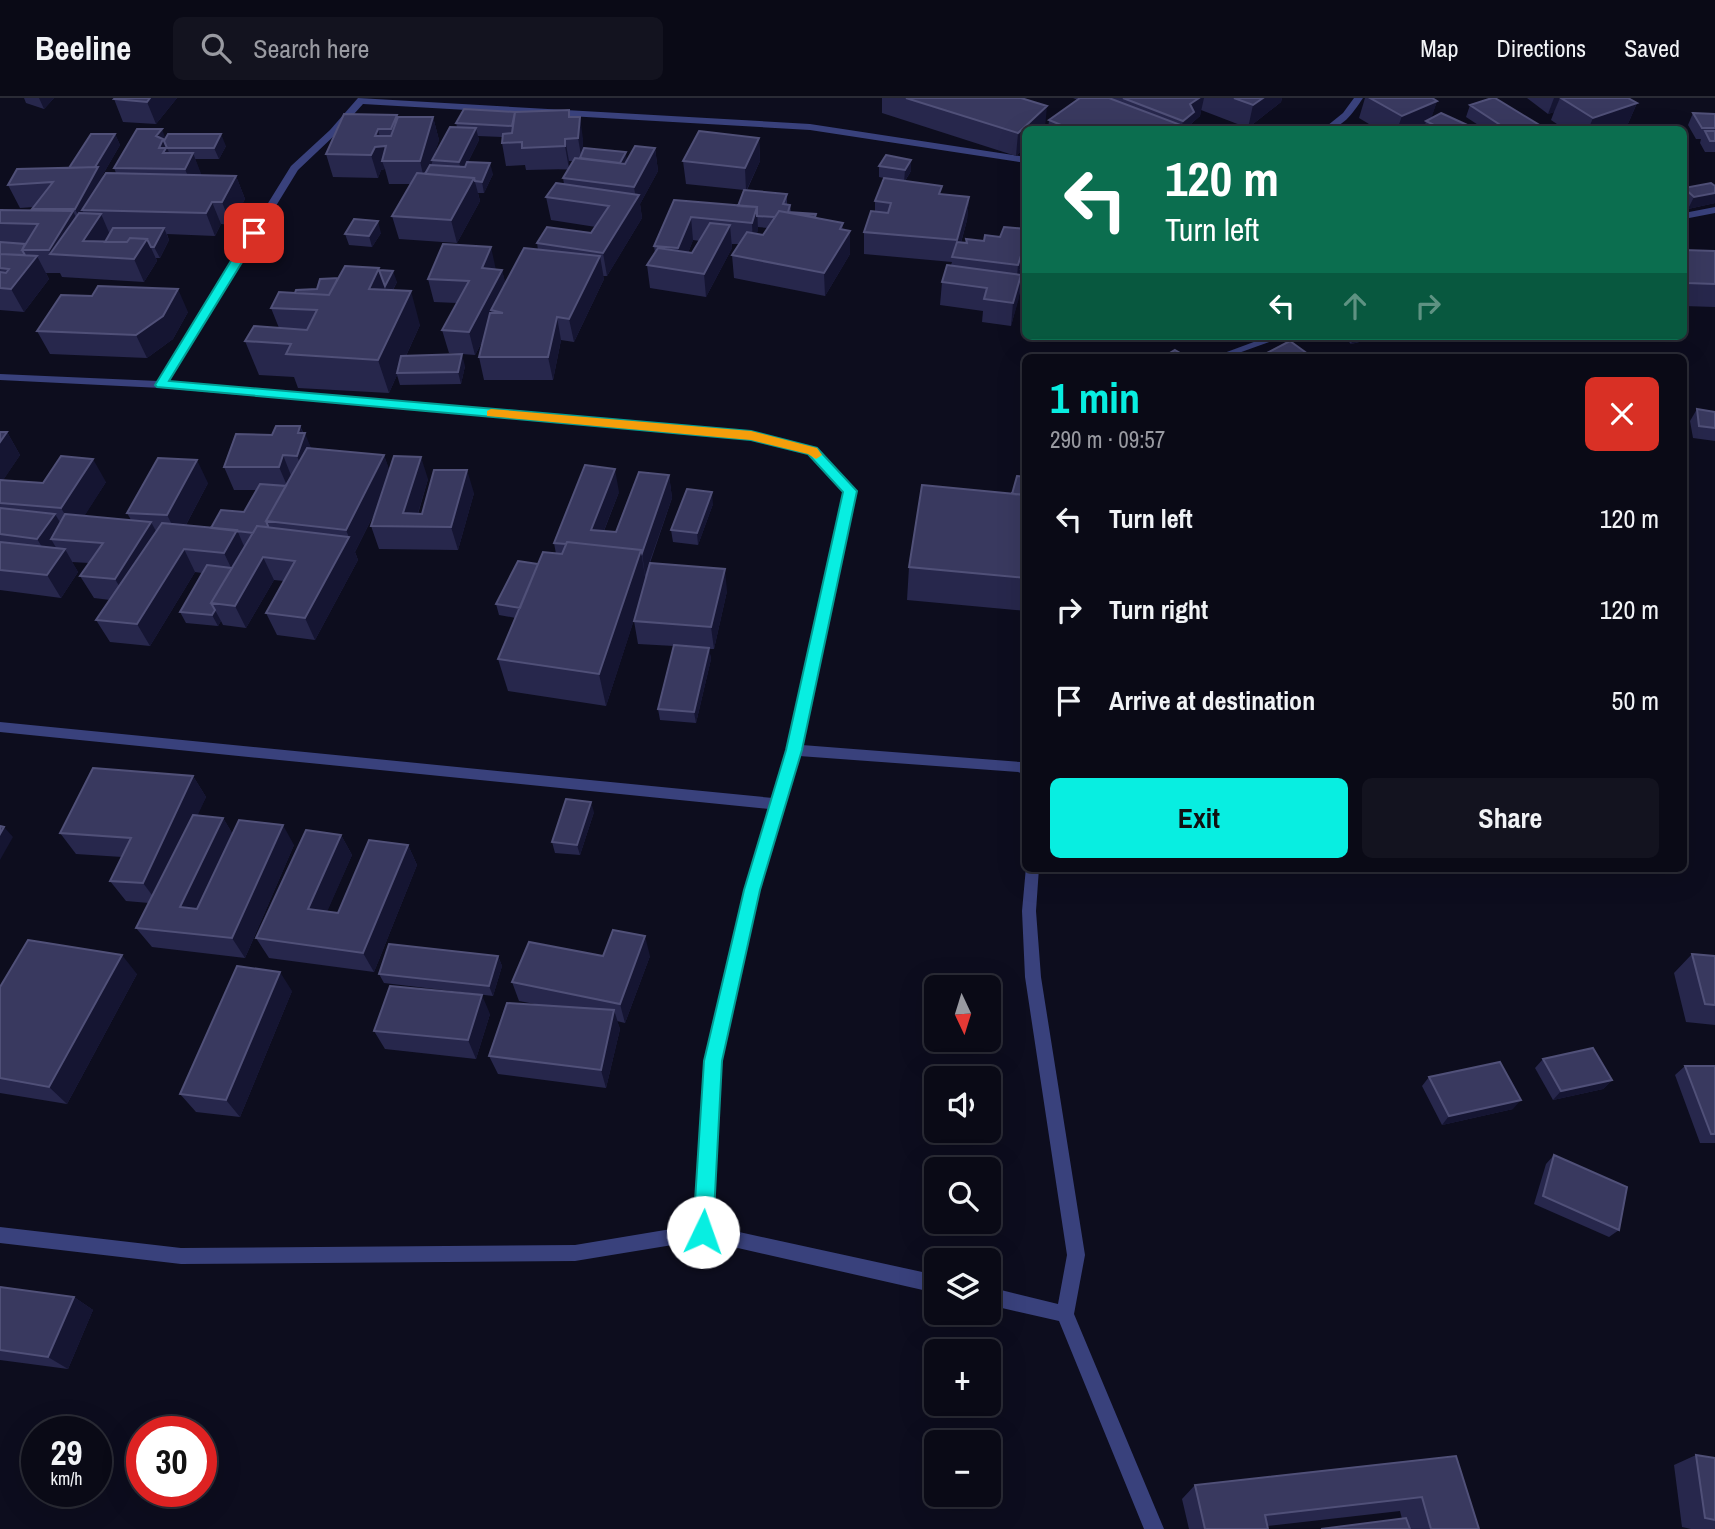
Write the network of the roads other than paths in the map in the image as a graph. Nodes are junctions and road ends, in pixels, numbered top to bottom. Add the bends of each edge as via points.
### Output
1 (1359, 98) edge
2 (362, 100) edge
3 (1331, 126) edge
4 (966, 141) edge
5 (984, 152) junction
6 (1022, 159) edge
7 (1715, 210) edge
8 (1687, 215) edge
9 (1268, 340) edge
10 (1229, 353) dead end
11 (0, 377) edge
12 (161, 385) junction
13 (0, 727) edge
14 (794, 750) junction
15 (1022, 768) edge
16 (778, 804) junction
17 (1032, 872) edge
18 (703, 1232) junction
19 (0, 1235) edge
20 (924, 1281) edge
21 (1001, 1299) edge
22 (1065, 1314) junction
23 (1154, 1529) edge

1 - 3 street
2 - 5 street via 810,127
2 - 12 street via 293,168
4 - 5 street
5 - 6 street
7 - 8 street
9 - 10 street
11 - 12 street
12 - 14 street via 751,435 812,451 850,491
13 - 16 street
14 - 15 street
14 - 16 street
16 - 18 street via 752,890 713,1061
17 - 22 street via 1033,977 1076,1255
18 - 19 street via 575,1253 181,1256
18 - 20 street
21 - 22 street
22 - 23 street

